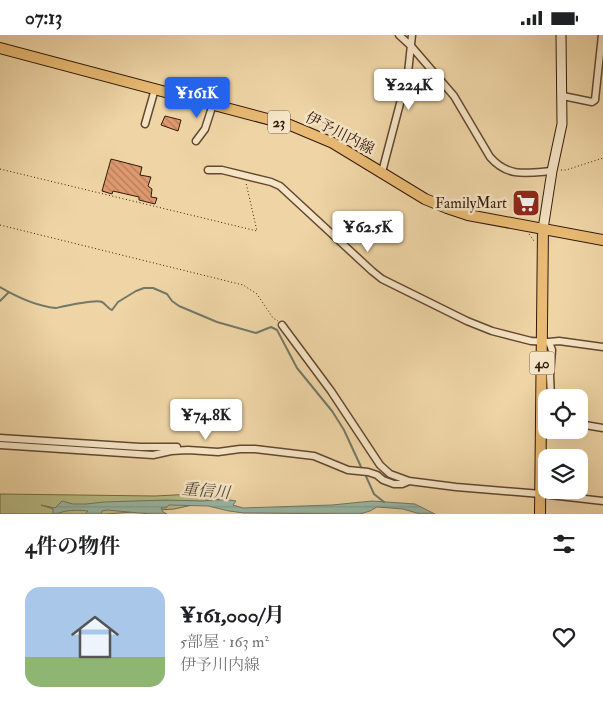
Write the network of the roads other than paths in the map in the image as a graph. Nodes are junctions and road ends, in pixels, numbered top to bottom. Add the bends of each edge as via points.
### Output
1 (399, 35) edge
2 (412, 35) edge
3 (561, 35) edge
4 (602, 35) edge
5 (411, 46) junction
6 (0, 48) edge
7 (155, 89) junction
8 (562, 96) junction
9 (213, 104) junction
10 (146, 124) dead end
11 (196, 141) dead end
12 (208, 170) dead end
13 (552, 171) junction
14 (382, 172) junction
15 (543, 229) junction
16 (603, 239) edge
17 (282, 325) road end
18 (546, 342) junction
19 (603, 347) edge
20 (551, 389) edge
21 (588, 426) edge
22 (603, 428) edge
23 (0, 438) edge
24 (0, 445) edge
25 (542, 449) edge
26 (188, 450) junction
27 (408, 481) junction
28 (538, 496) edge
29 (540, 499) edge
30 (578, 499) edge
31 (603, 501) edge
32 (540, 514) edge

1 - 5 street
2 - 5 street
3 - 8 main road
4 - 8 street via 595,100 592,103
5 - 13 street via 454,96 497,165 518,173
5 - 14 street via 408,73
6 - 7 main road, 伊予川内線 / 23
7 - 9 main road, 伊予川内線 / 23
7 - 10 street
8 - 13 main road via 562,124
9 - 11 street via 205,129
9 - 14 main road, 伊予川内線 / 23 via 290,125 332,143
12 - 18 street via 222,170 280,186 382,279 492,331 523,340
13 - 15 main road
14 - 15 main road, 伊予川内線 / 23 via 425,199 447,208
15 - 16 main road, 伊予川内線 / 23
15 - 18 main road, 40
17 - 27 street via 380,465 390,474
18 - 19 street
18 - 20 street via 552,350
18 - 25 main road, 40
21 - 22 street
23 - 26 street
24 - 26 street via 153,455
26 - 27 street via 255,449 314,456 348,470 377,475 394,484
27 - 28 street
29 - 32 main road, 40
30 - 31 street

